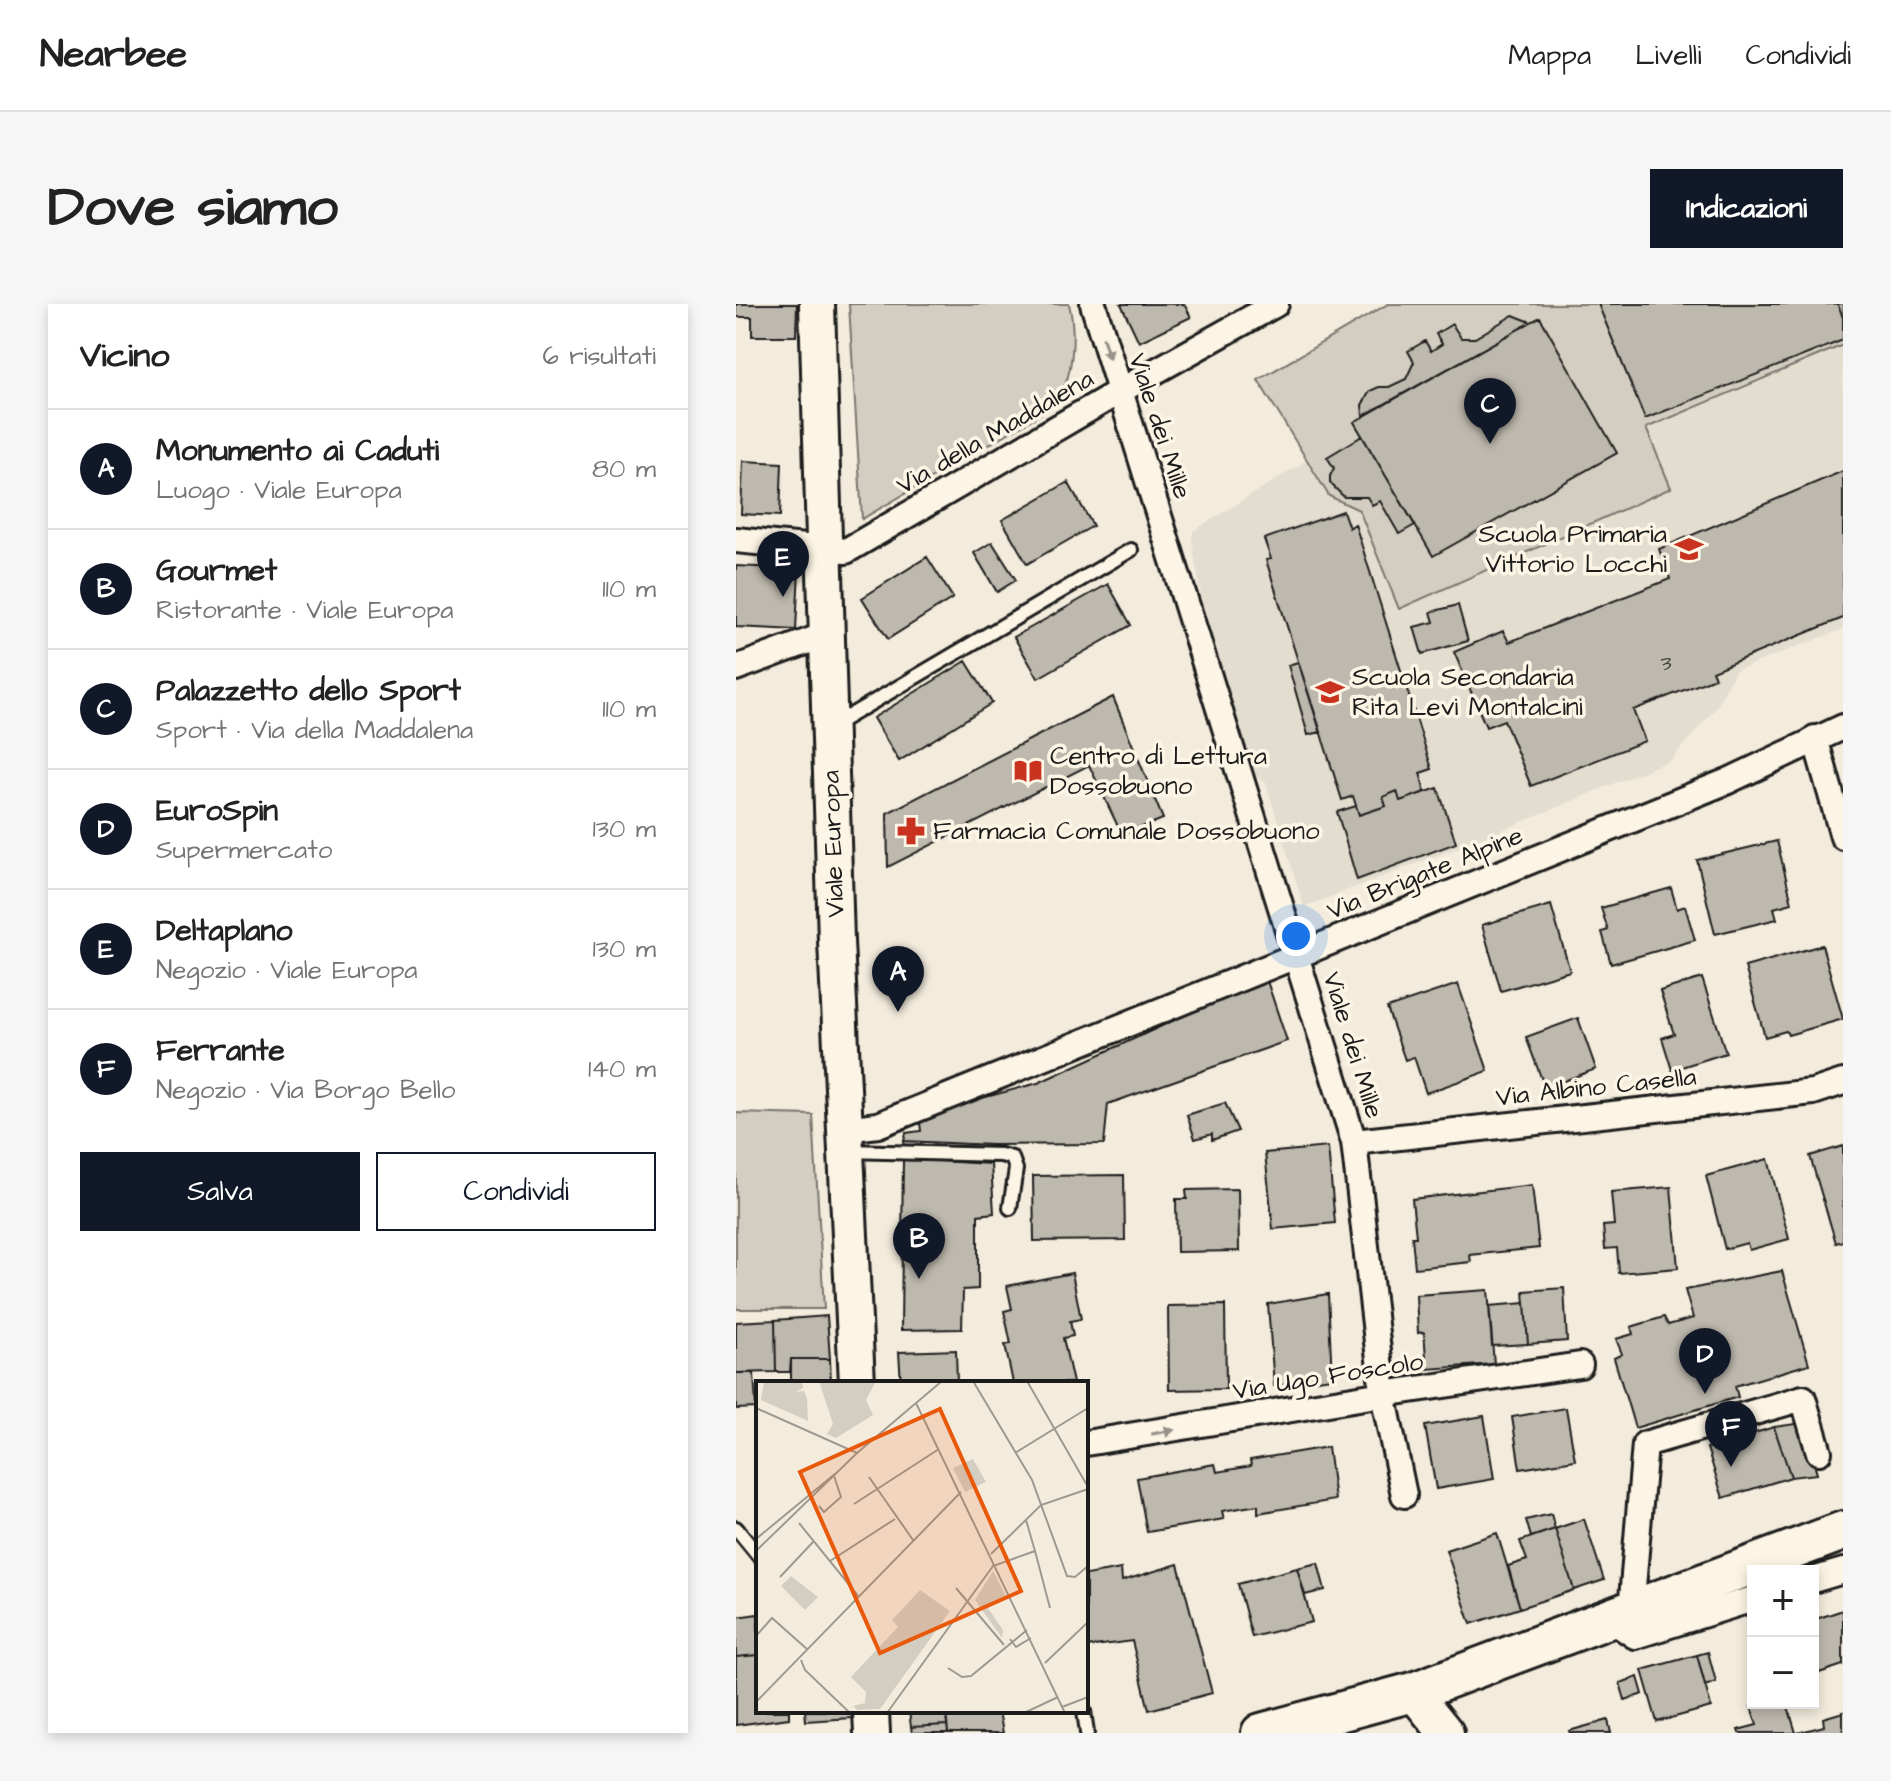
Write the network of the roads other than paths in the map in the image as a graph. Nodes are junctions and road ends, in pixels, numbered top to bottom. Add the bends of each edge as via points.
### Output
1 (817, 304) edge
2 (1093, 304) edge
3 (1276, 304) edge
4 (1120, 391) junction
5 (736, 540) edge
6 (823, 548) junction
7 (1131, 550) dead end
8 (825, 635) junction
9 (736, 668) edge
10 (1843, 727) edge
11 (829, 728) junction
12 (1815, 738) junction
13 (1843, 837) edge
14 (1296, 955) junction
15 (1843, 1082) edge
16 (846, 1140) junction
17 (1354, 1142) junction
18 (1010, 1208) dead end
19 (1580, 1365) dead end
20 (857, 1381) edge
21 (1383, 1394) junction
22 (1088, 1443) edge
23 (1819, 1452) dead end
24 (1404, 1495) dead end
25 (736, 1528) edge
26 (1843, 1531) edge
27 (756, 1553) edge
28 (1843, 1571) edge
29 (1819, 1578) edge
30 (1747, 1601) edge
31 (1620, 1615) junction
32 (1429, 1686) junction
33 (871, 1713) edge
34 (1084, 1713) edge
35 (872, 1733) edge
36 (1087, 1733) edge
37 (1261, 1733) edge
38 (1446, 1733) edge

1 - 6 street, Viale Europa
2 -> 4 street, Viale dei Mille
3 - 4 street, Via della Maddalena
4 - 6 street, Via della Maddalena via 846,551
4 - 14 street, Viale dei Mille
5 - 6 street, Via della Maddalena
6 - 8 street, Viale Europa
7 - 11 lane
8 - 9 street
8 - 11 street, Viale Europa
10 - 12 street, Via Brigate Alpine
11 - 16 street, Viale Europa
12 - 13 street
12 - 14 street, Via Brigate Alpine via 1728,781
14 - 16 street, Via Brigate Alpine
14 - 17 street, Viale dei Mille
15 - 17 street, Via Albino Casella via 1813,1092
16 - 18 lane via 1012,1158 1016,1169
16 - 20 street, Viale Europa
17 - 21 street, Viale dei Mille
19 - 21 street, Via Ugo Foscolo
22 -> 21 street, Via Ugo Foscolo
21 - 24 street, Viale dei Mille
23 - 31 street via 1803,1398 1645,1444
25 - 27 lane
26 - 31 main road
28 - 29 street
30 - 31 street via 1635,1636
31 - 32 main road
32 - 37 main road
32 - 38 street
33 - 35 street
34 - 36 lane

